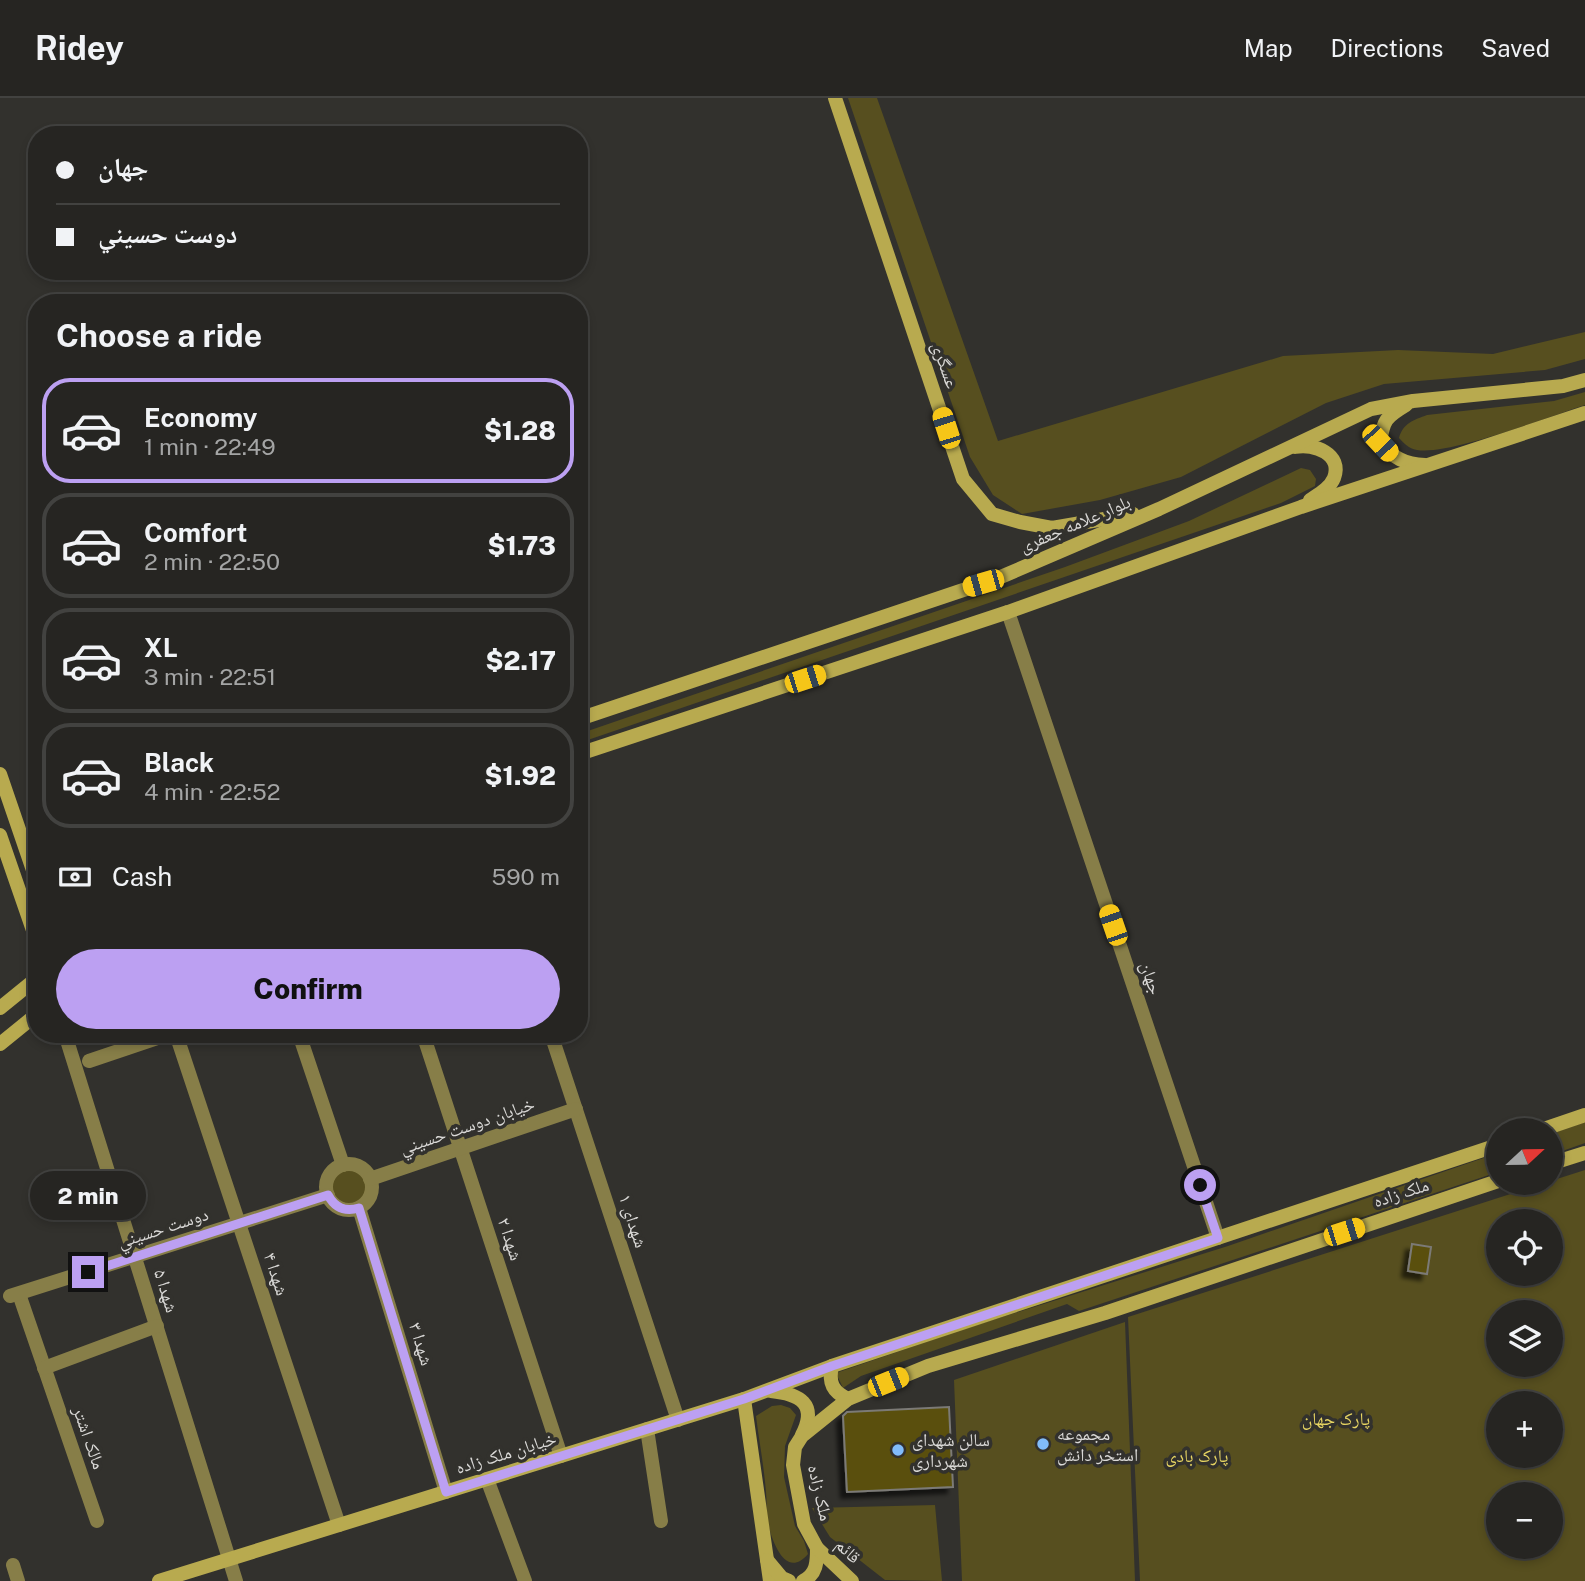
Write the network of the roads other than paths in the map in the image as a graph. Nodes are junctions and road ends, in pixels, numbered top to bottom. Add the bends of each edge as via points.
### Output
1 (835, 98) edge
2 (1585, 380) edge
3 (1413, 401) junction
4 (1585, 413) edge
5 (1286, 448) junction
6 (1432, 465) junction
7 (1301, 507) junction
8 (1159, 509) junction
9 (1008, 612) junction
10 (588, 716) edge
11 (588, 751) edge
12 (0, 774) edge
13 (0, 835) edge
14 (28, 856) edge
15 (28, 916) edge
16 (28, 985) edge
17 (0, 1008) edge
18 (28, 1021) edge
19 (68, 1043) edge
20 (142, 1043) edge
21 (179, 1043) edge
22 (302, 1043) edge
23 (426, 1043) edge
24 (554, 1043) edge
25 (0, 1044) edge
26 (89, 1061) dead end
27 (576, 1109) junction
28 (1585, 1115) edge
29 (1563, 1122) edge
30 (460, 1149) junction
31 (1486, 1149) edge
32 (1585, 1153) edge
33 (1563, 1160) edge
34 (343, 1165) junction
35 (370, 1179) junction
36 (1486, 1185) edge
37 (328, 1195) junction
38 (359, 1208) junction
39 (239, 1224) junction
40 (1218, 1238) junction
41 (135, 1257) junction
42 (14, 1295) joint
43 (156, 1326) junction
44 (832, 1366) junction
45 (44, 1368) junction
46 (767, 1391) junction
47 (744, 1399) junction
48 (848, 1399) junction
49 (678, 1420) junction
50 (647, 1429) junction
51 (802, 1436) junction
52 (562, 1456) junction
53 (487, 1479) junction
54 (446, 1492) junction
55 (97, 1521) dead end
56 (661, 1521) dead end
57 (339, 1525) junction
58 (817, 1548) junction
59 (766, 1558) junction
60 (230, 1559) junction
61 (13, 1565) dead end
62 (18, 1581) edge
63 (159, 1581) edge
64 (236, 1581) edge
65 (525, 1581) edge
66 (770, 1581) edge
67 (789, 1581) edge
68 (803, 1581) edge
69 (852, 1581) edge

1 - 8 main road, عسگری via 963,479 992,514 1052,528
2 - 3 main road, بلوار علامه جعفری
3 - 5 main road, بلوار علامه جعفری via 1371,409
3 - 6 main road via 1382,425 1380,443 1392,457 1408,464
4 - 6 main road
5 - 7 main road via 1322,449 1336,466 1328,488
5 - 8 main road, بلوار علامه جعفری
6 - 7 main road
7 - 9 main road
8 - 10 main road, بلوار علامه جعفری via 996,579
9 - 11 main road
9 - 40 street, جهان
12 - 14 main road
13 - 15 main road
16 - 17 main road
18 - 25 main road
19 - 41 street, شهدا ۵
20 - 26 street
21 - 39 street, شهدا ۴
22 - 34 street
23 - 30 street, شهدا ۲
24 - 27 street, شهدای ۱
27 - 30 street, خیابان دوست حسيني
27 - 49 street, شهدای ۱
28 - 29 main road
30 - 35 street, خیابان دوست حسيني
30 - 52 street, شهدا ۲
31 - 40 main road, ملک زاده
32 - 33 main road
34 - 35 street via 358,1166
34 - 37 street via 331,1174
35 - 38 street via 372,1191
36 - 48 main road, ملک زاده via 1105,1313 928,1366
37 - 38 street via 337,1207
37 - 39 street, دوست حسيني
38 - 54 street, شهدا ۳
39 - 41 street, دوست حسيني
39 - 57 street, شهدا ۴
40 - 44 main road, ملک زاده
41 - 42 street, دوست حسيني
41 - 43 street, شهدا ۵
42 - 45 street, مالک اشتر
43 - 45 street
43 - 60 street, شهدا ۵
44 - 46 main road, ملک زاده
44 - 48 main road via 831,1383 837,1394
45 - 55 street, مالک اشتر
46 - 47 main road, ملک زاده
46 - 51 main road via 790,1393 802,1400 809,1417
47 - 49 main road, خیابان ملک زاده
47 - 59 main road
48 - 51 main road, ملک زاده
49 - 50 main road, خیابان ملک زاده
50 - 52 main road, خیابان ملک زاده
50 - 56 street
51 - 58 main road, ملک زاده via 793,1465 804,1524
52 - 53 main road, خیابان ملک زاده
53 - 54 main road, خیابان ملک زاده
53 - 65 street
54 - 57 main road, خیابان ملک زاده
57 - 60 main road, خیابان ملک زاده
58 - 68 main road via 817,1567
58 - 69 main road, قائم
59 - 66 main road
59 - 67 main road
60 - 63 main road, خیابان ملک زاده
60 - 64 street, شهدا ۵
61 - 62 street

